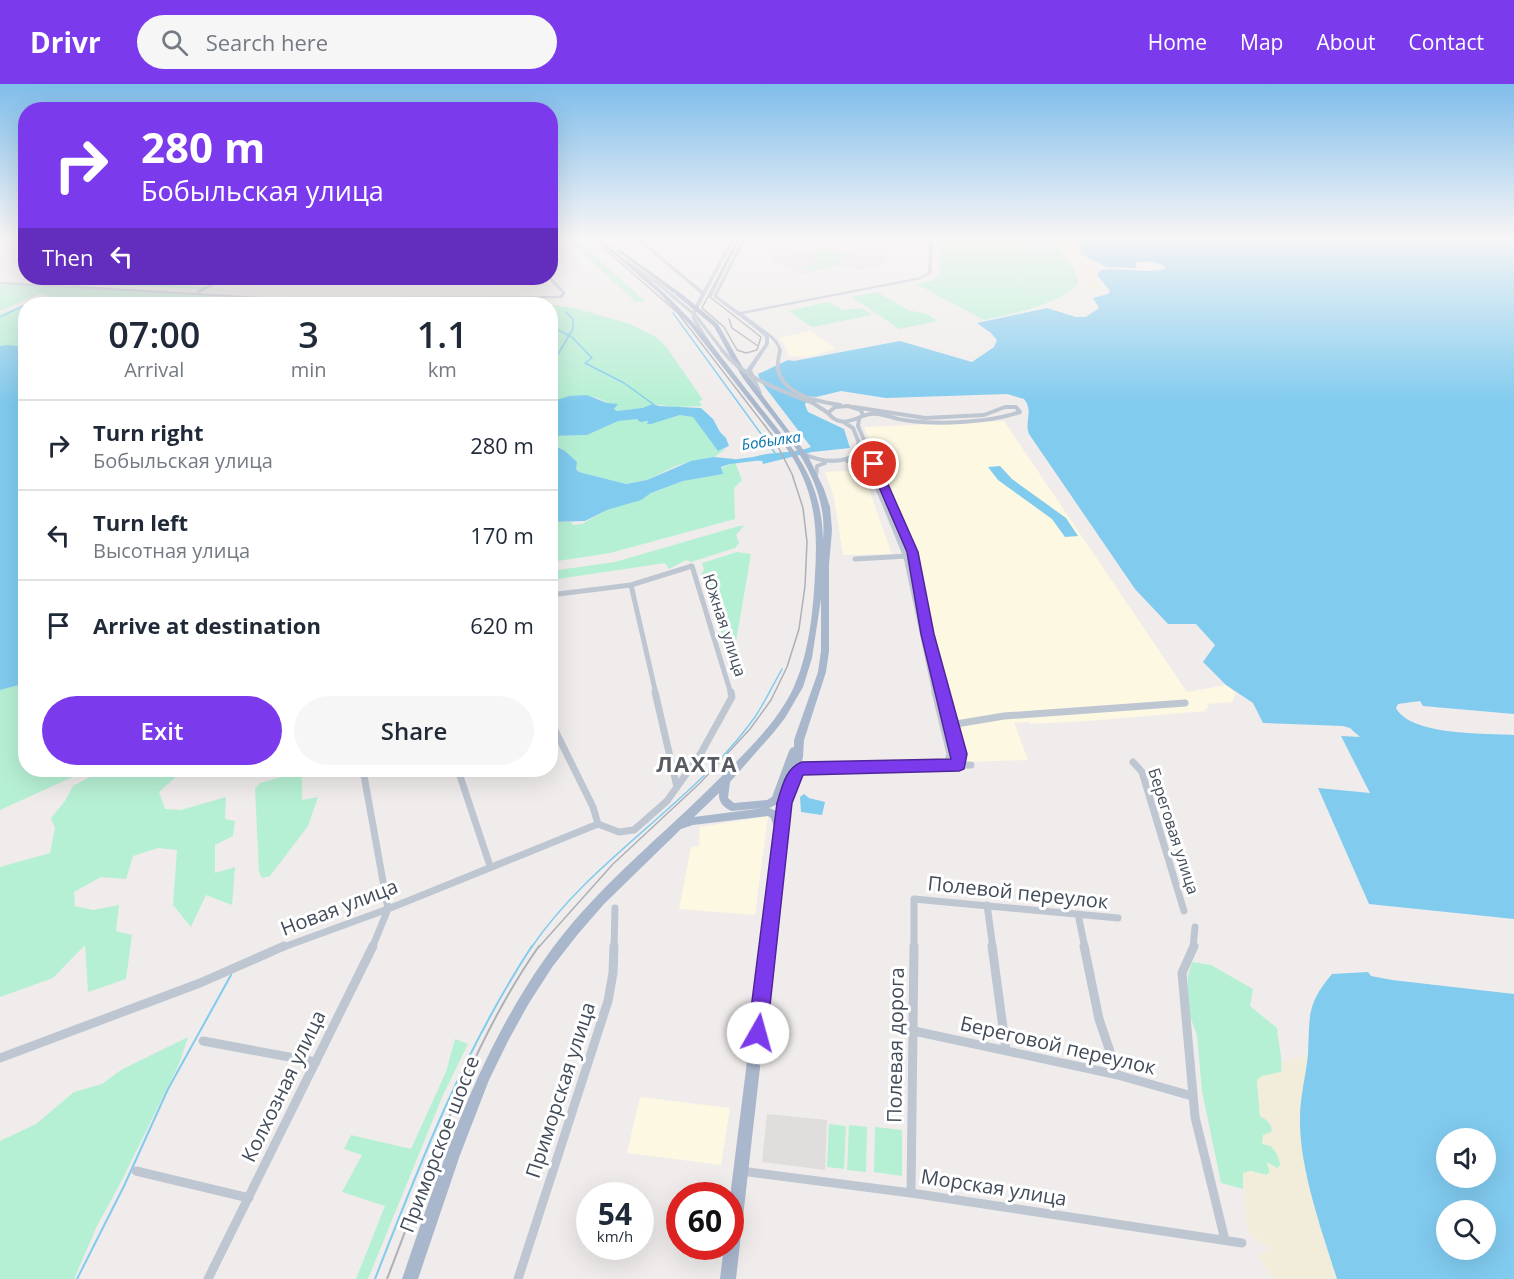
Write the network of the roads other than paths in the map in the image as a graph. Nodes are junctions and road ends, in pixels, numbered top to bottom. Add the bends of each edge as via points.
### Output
1 (174, 293) edge
2 (214, 293) edge
3 (550, 293) edge
4 (562, 293) edge
5 (659, 293) edge
6 (669, 293) edge
7 (678, 293) edge
8 (703, 293) edge
9 (717, 293) edge
10 (845, 293) edge
11 (544, 295) junction
12 (563, 296) junction
13 (246, 297) edge
14 (558, 297) edge
15 (720, 301) junction
16 (696, 307) junction
17 (738, 314) junction
18 (756, 326) junction
19 (715, 353) junction
20 (815, 401) junction
21 (764, 402) junction
22 (843, 406) junction
23 (854, 407) junction
24 (828, 413) junction
25 (861, 418) junction
26 (839, 421) junction
27 (858, 441) junction
28 (798, 453) junction
29 (866, 460) junction
30 (873, 460) junction
31 (816, 477) junction
32 (910, 557) junction
33 (855, 558) dead end
34 (631, 585) junction
35 (558, 594) edge
36 (1185, 703) dead end
37 (950, 725) junction
38 (558, 737) edge
39 (799, 740) junction
40 (798, 757) junction
41 (1133, 762) dead end
42 (947, 765) junction
43 (959, 765) junction
44 (972, 765) dead end
45 (817, 769) junction
46 (364, 777) edge
47 (460, 777) edge
48 (792, 779) junction
49 (726, 780) junction
50 (677, 786) junction
51 (598, 824) junction
52 (673, 829) junction
53 (780, 838) junction
54 (490, 866) junction
55 (914, 899) joint
56 (987, 905) junction
57 (615, 908) dead end
58 (388, 909) junction
59 (1184, 911) dead end
60 (1078, 914) junction
61 (1118, 918) dead end
62 (1195, 927) dead end
63 (914, 1030) junction
64 (203, 1041) dead end
65 (1006, 1050) junction
66 (0, 1058) edge
67 (316, 1062) junction
68 (1118, 1075) junction
69 (1192, 1096) junction
70 (136, 1171) dead end
71 (741, 1171) junction
72 (911, 1193) junction
73 (249, 1198) junction
74 (1225, 1240) junction
75 (1242, 1243) dead end
76 (208, 1279) edge
77 (410, 1279) edge
78 (518, 1279) edge
79 (728, 1279) edge

1 - 13 street
2 - 11 street
3 - 11 street
4 - 12 street
5 - 19 main road, Приморское шоссе
6 - 20 street, bridge via 696,316 741,369 765,384
7 - 21 main road, Приморское шоссе, bridge via 716,325
8 - 16 street
9 - 15 street
10 - 17 street
11 - 12 street
12 - 14 street
15 - 16 street via 709,299
15 - 17 street
16 - 19 street via 694,319
17 - 18 street
18 - 20 street via 776,340 782,379
18 - 21 street via 768,342 749,370
19 - 28 main road, Приморское шоссе
20 - 22 street
20 - 24 street
21 - 28 main road, Приморское шоссе
22 - 23 street
22 - 24 street
23 - 25 street via 863,412
23 - 25 street via 920,418 984,415 1007,407 1016,407 1020,412 1003,417 923,421 875,413
24 - 26 street
25 - 26 street
25 - 30 street via 858,426
26 - 27 street via 852,428
27 - 28 street via 858,454 849,458 820,460
27 - 29 street
28 - 31 main road, Приморское шоссе
28 - 49 main road, Приморское шоссе via 813,492 818,519 818,588 812,645 806,671 791,702 772,730
29 - 30 street
29 - 31 street via 822,463 816,468
29 - 32 street
30 - 32 street
31 - 39 main road, Приморское шоссе via 826,507 828,530 825,651
32 - 33 street
32 - 37 street
32 - 42 street via 921,634 950,754
34 - 35 street
34 - 50 street
34 - 50 street, Южная улица via 692,566 732,692 716,728
36 - 37 street via 1004,716
37 - 43 street
38 - 51 street
39 - 40 main road
39 - 49 main road via 779,796 772,802 732,807 722,794
40 - 45 street via 802,765
40 - 48 main road
41 - 59 street, Береговая улица via 1142,772
42 - 43 street
42 - 45 street
43 - 44 street
45 - 48 street via 802,768
46 - 58 street
47 - 54 street
48 - 53 main road
49 - 52 main road, Приморское шоссе
50 - 51 street via 634,830 619,832
51 - 54 street, Новая улица
52 - 53 main road via 693,820 770,812 778,820
52 - 77 main road, Приморское шоссе via 581,921 505,1030 467,1114
53 - 71 main road
54 - 58 street, Новая улица
55 - 56 street, Полевой переулок
55 - 63 street, Полевая дорога
56 - 60 street, Полевой переулок
56 - 65 street
57 - 78 street, Приморская улица via 608,1001
58 - 66 street, Новая улица
58 - 67 street, Колхозная улица
60 - 61 street, Полевой переулок
60 - 68 street via 1099,1019
62 - 69 street via 1195,944 1182,973
63 - 65 street, Береговой переулок
63 - 72 street, Полевая дорога
64 - 67 street
65 - 68 street, Береговой переулок
67 - 73 street, Колхозная улица
68 - 69 street, Береговой переулок
69 - 74 street
70 - 73 street
71 - 72 street, Морская улица
71 - 79 main road
72 - 74 street, Морская улица
73 - 76 street, Колхозная улица
74 - 75 street, Морская улица

